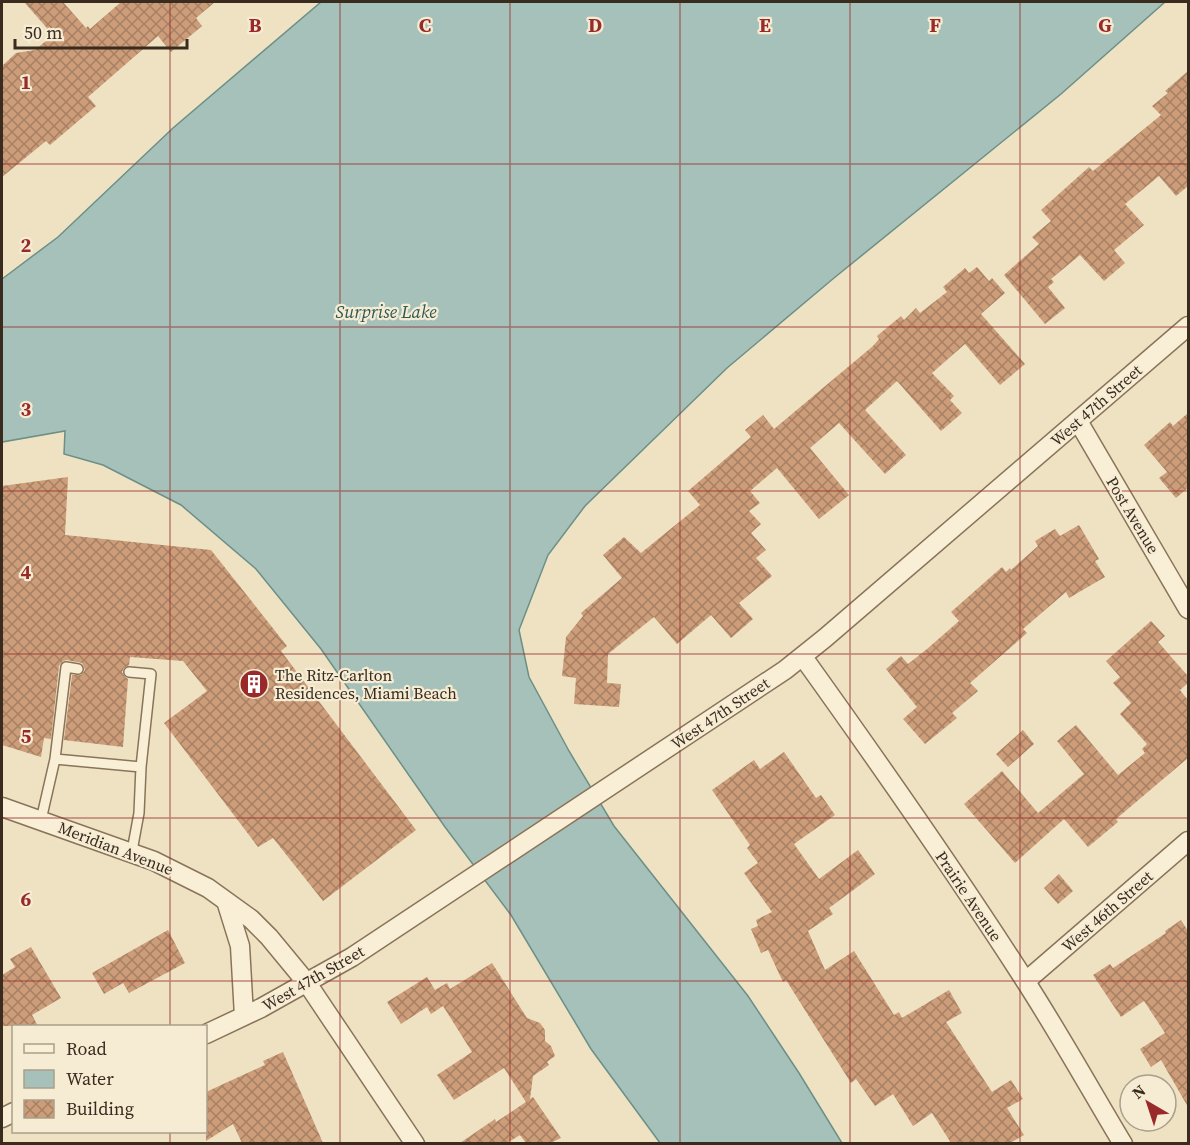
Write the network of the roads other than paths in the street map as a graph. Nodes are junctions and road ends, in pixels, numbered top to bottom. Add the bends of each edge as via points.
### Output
1 (1188, 326) edge
2 (1078, 421) junction
3 (1188, 609) edge
4 (802, 657) junction
5 (78, 669) dead end
6 (129, 672) dead end
7 (55, 759) junction
8 (141, 767) junction
9 (2, 807) edge
10 (41, 820) junction
11 (1188, 841) edge
12 (132, 851) junction
13 (226, 901) junction
14 (1026, 981) junction
15 (307, 983) junction
16 (244, 1016) junction
17 (207, 1034) edge
18 (415, 1143) edge
19 (1123, 1143) edge

1 - 2 street, West 47th Street
2 - 3 street, Post Avenue
2 - 4 street, West 47th Street
4 - 14 street, Prairie Avenue
4 - 15 street, West 47th Street via 352,957
5 - 7 lane via 66,668
6 - 8 lane via 151,674
7 - 8 lane
7 - 10 lane
8 - 12 lane
9 - 10 street, Meridian Avenue
10 - 12 street, Meridian Avenue
11 - 14 street, West 46th Street
12 - 13 street, Meridian Avenue via 185,875
13 - 15 street, Meridian Avenue via 260,928
13 - 16 street via 240,946
14 - 19 street, Prairie Avenue
15 - 16 street, West 47th Street
15 - 18 street, Meridian Avenue
16 - 17 street, West 47th Street

